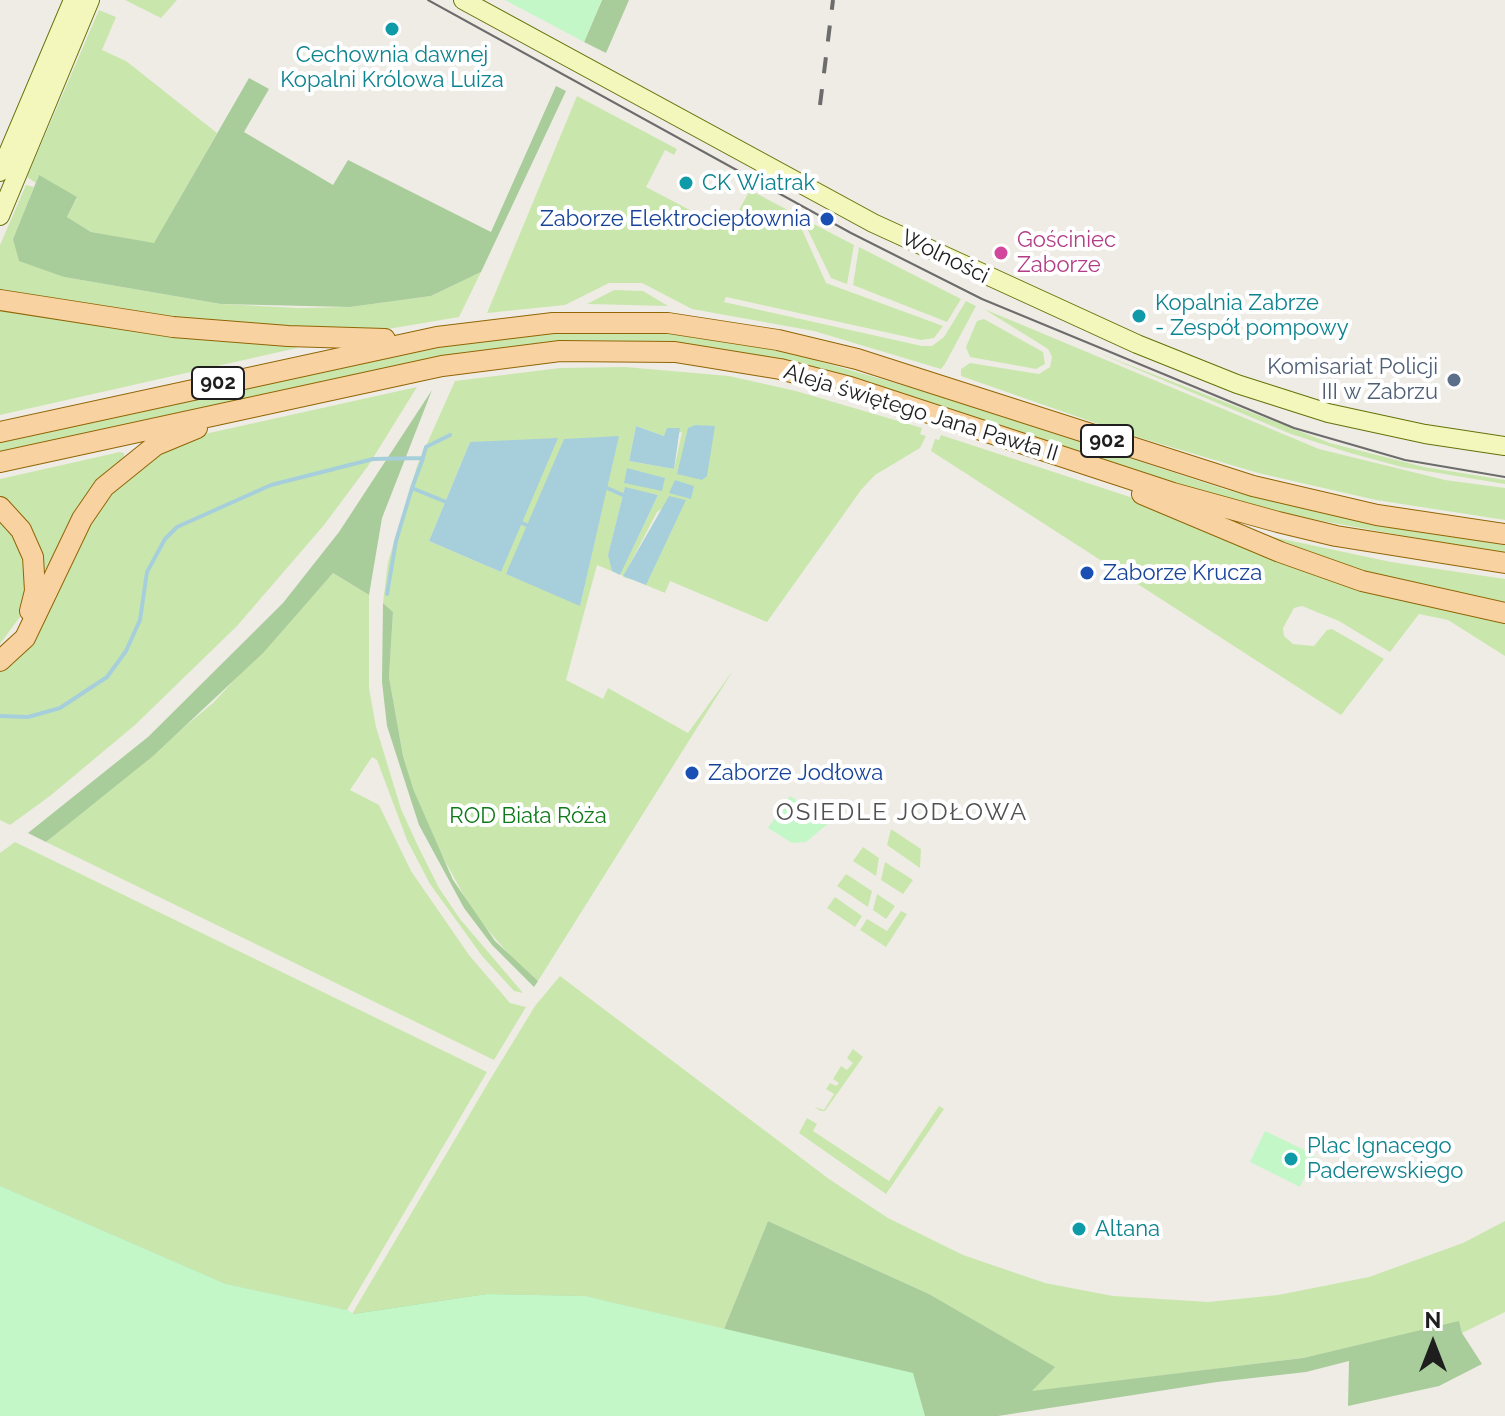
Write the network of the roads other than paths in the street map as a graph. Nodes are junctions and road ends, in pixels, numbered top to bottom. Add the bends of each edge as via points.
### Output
1 (73, 0) edge
2 (90, 0) edge
3 (463, 0) edge
4 (0, 172) edge
5 (0, 216) edge
6 (0, 300) edge
7 (437, 337) junction
8 (241, 408) junction
9 (0, 432) edge
10 (1505, 446) edge
11 (1054, 455) junction
12 (0, 462) edge
13 (0, 507) edge
14 (1505, 534) edge
15 (1505, 563) edge
16 (1505, 613) edge
17 (0, 650) edge
18 (0, 661) edge

1 - 4 street
2 - 5 street
3 - 10 street, Wolności via 873,223 1137,344 1328,413
6 - 7 main road via 239,333 353,340
7 - 9 main road, Aleja świętego Jana Pawła II / 902
7 - 14 main road, Aleja świętego Jana Pawła II / 902 via 591,320 714,328 857,359 1253,486 1377,515
8 - 11 main road, Aleja świętego Jana Pawła II / 902 via 518,355 645,350 780,369
8 - 12 main road, Aleja świętego Jana Pawła II / 902
8 - 18 main road via 156,445 104,487 82,519 25,638
11 - 15 main road, Aleja świętego Jana Pawła II / 902 via 1227,509 1336,536
11 - 16 main road via 1348,577
13 - 17 main road via 29,544 35,576 25,621

